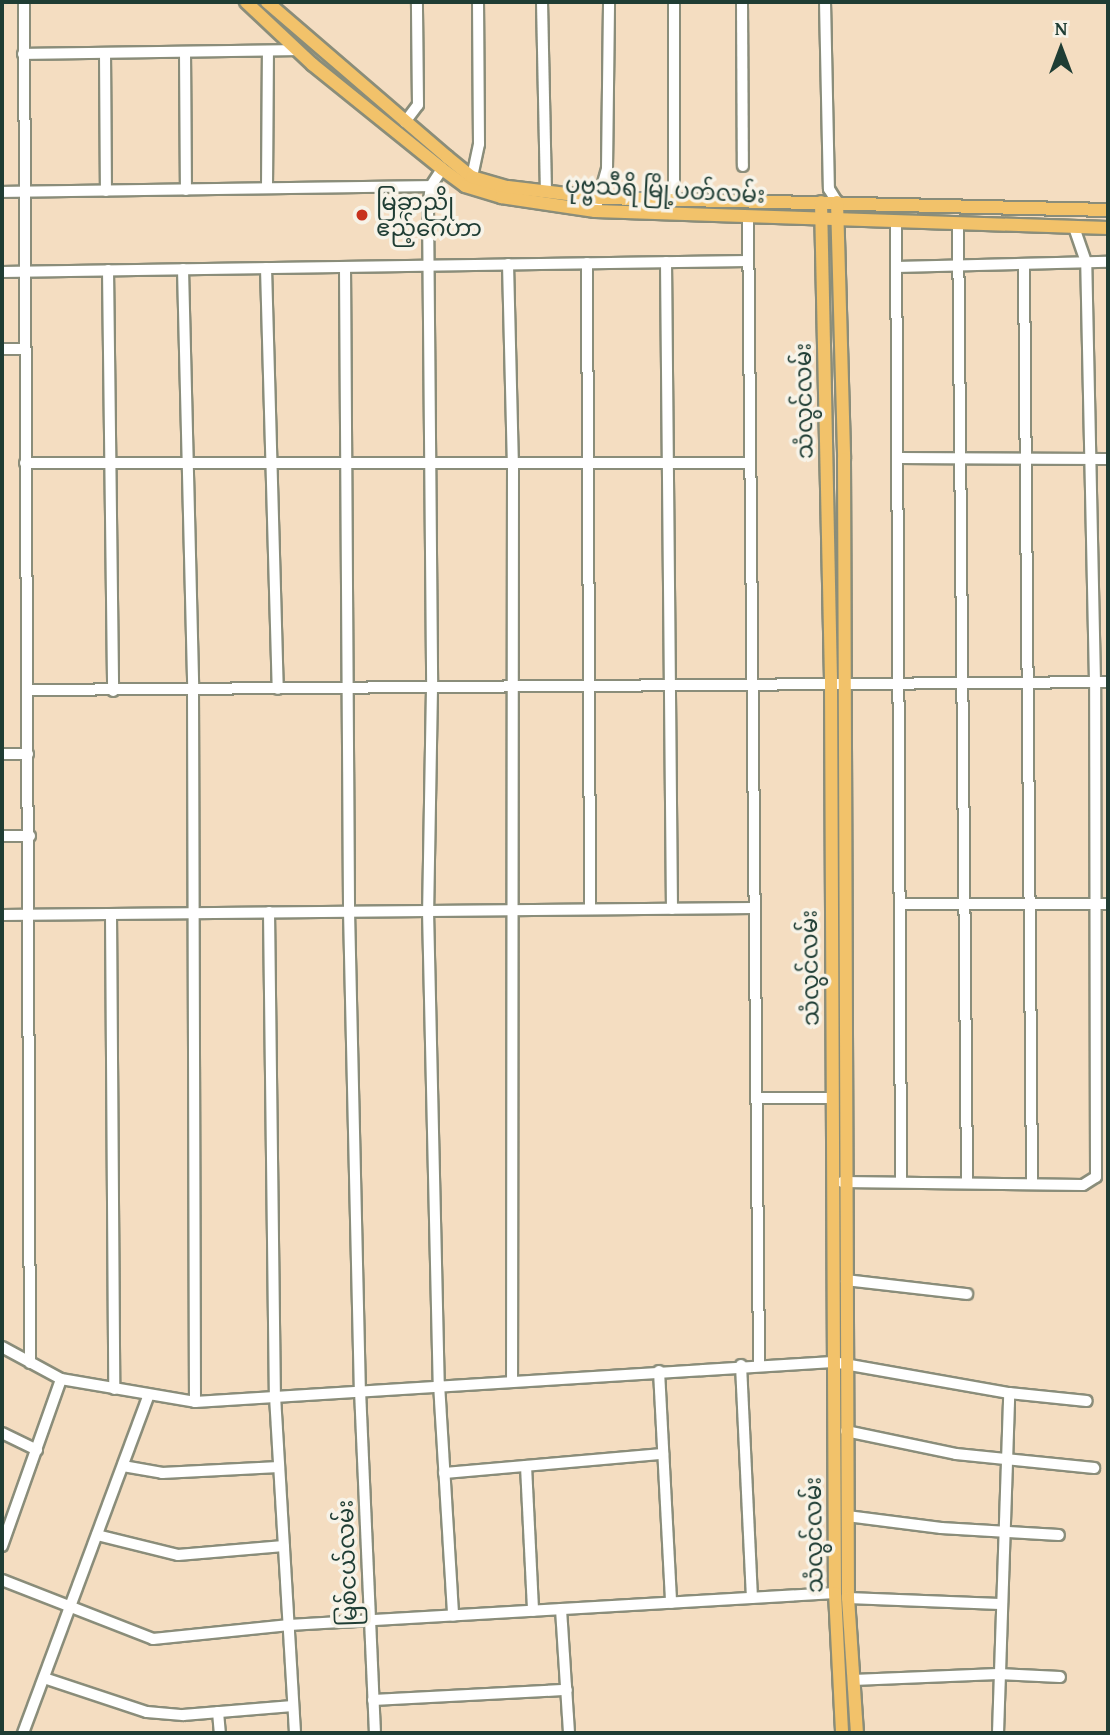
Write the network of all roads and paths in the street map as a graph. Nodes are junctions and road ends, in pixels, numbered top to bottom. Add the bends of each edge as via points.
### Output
1 (24, 2) edge
2 (246, 2) edge
3 (267, 2) edge
4 (417, 2) edge
5 (478, 2) edge
6 (542, 2) edge
7 (609, 2) edge
8 (674, 2) edge
9 (742, 2) edge
10 (825, 2) edge
11 (297, 50) junction
12 (268, 51) junction
13 (186, 52) junction
14 (321, 52) junction
15 (105, 53) junction
16 (23, 54) junction
17 (312, 64) junction
18 (405, 122) junction
19 (743, 166) dead end
20 (442, 169) junction
21 (472, 177) junction
22 (431, 186) junction
23 (267, 188) junction
24 (829, 189) junction
25 (186, 190) junction
26 (106, 191) junction
27 (2, 192) edge
28 (22, 192) junction
29 (546, 192) junction
30 (600, 198) junction
31 (674, 200) junction
32 (821, 202) junction
33 (837, 202) junction
34 (1108, 210) edge
35 (596, 211) junction
36 (748, 216) junction
37 (820, 219) junction
38 (836, 220) junction
39 (896, 221) junction
40 (958, 223) junction
41 (1074, 227) junction
42 (1108, 228) edge
43 (748, 261) junction
44 (666, 262) junction
45 (1086, 262) junction
46 (1108, 262) edge
47 (586, 263) junction
48 (508, 264) junction
49 (427, 265) junction
50 (1024, 265) junction
51 (958, 266) junction
52 (345, 267) junction
53 (896, 267) junction
54 (266, 268) junction
55 (183, 269) junction
56 (108, 270) junction
57 (22, 271) junction
58 (2, 272) edge
59 (2, 349) edge
60 (22, 349) junction
61 (898, 458) junction
62 (1108, 459) edge
63 (960, 460) junction
64 (1024, 460) junction
65 (1090, 460) junction
66 (25, 463) junction
67 (109, 463) junction
68 (187, 463) junction
69 (270, 463) junction
70 (346, 463) junction
71 (431, 463) junction
72 (513, 463) junction
73 (589, 463) junction
74 (665, 463) junction
75 (750, 463) junction
76 (831, 682) junction
77 (1025, 682) junction
78 (1095, 682) junction
79 (1108, 682) edge
80 (845, 683) junction
81 (899, 683) junction
82 (962, 683) junction
83 (670, 685) junction
84 (752, 685) junction
85 (591, 686) junction
86 (509, 687) junction
87 (432, 688) junction
88 (278, 689) junction
89 (347, 689) junction
90 (28, 690) junction
91 (193, 690) junction
92 (113, 691) junction
93 (2, 754) edge
94 (28, 754) junction
95 (2, 836) edge
96 (30, 836) junction
97 (900, 904) junction
98 (1108, 904) edge
99 (1096, 905) junction
100 (1028, 906) junction
101 (964, 907) junction
102 (754, 908) junction
103 (590, 909) junction
104 (672, 909) junction
105 (510, 910) junction
106 (349, 911) junction
107 (428, 911) junction
108 (269, 912) junction
109 (191, 913) junction
110 (29, 914) junction
111 (111, 914) junction
112 (2, 915) edge
113 (756, 1098) junction
114 (833, 1098) junction
115 (967, 1181) junction
116 (845, 1182) junction
117 (901, 1182) junction
118 (832, 1183) junction
119 (1032, 1184) junction
120 (846, 1280) junction
121 (967, 1294) dead end
122 (2, 1346) edge
123 (30, 1363) junction
124 (759, 1364) junction
125 (839, 1364) junction
126 (741, 1366) junction
127 (659, 1371) junction
128 (61, 1379) junction
129 (512, 1380) junction
130 (439, 1384) junction
131 (114, 1389) junction
132 (360, 1390) junction
133 (1009, 1393) junction
134 (149, 1395) junction
135 (275, 1396) junction
136 (1087, 1401) dead end
137 (195, 1402) junction
138 (846, 1431) junction
139 (2, 1433) edge
140 (37, 1450) junction
141 (663, 1454) junction
142 (1004, 1461) junction
143 (123, 1466) junction
144 (526, 1466) junction
145 (279, 1467) junction
146 (1094, 1468) dead end
147 (444, 1473) junction
148 (848, 1516) junction
149 (1003, 1529) junction
150 (97, 1535) junction
151 (1059, 1535) dead end
152 (2, 1546) edge
153 (284, 1546) junction
154 (2, 1580) edge
155 (835, 1593) junction
156 (752, 1598) junction
157 (848, 1598) junction
158 (670, 1603) junction
159 (1000, 1604) junction
160 (70, 1607) junction
161 (561, 1609) junction
162 (533, 1611) junction
163 (453, 1616) junction
164 (369, 1621) junction
165 (289, 1625) junction
166 (998, 1674) junction
167 (1060, 1677) dead end
168 (44, 1678) junction
169 (853, 1679) junction
170 (566, 1690) junction
171 (373, 1700) junction
172 (293, 1706) junction
173 (218, 1712) junction
174 (23, 1733) edge
175 (219, 1733) edge
176 (295, 1733) edge
177 (375, 1733) edge
178 (569, 1733) edge
179 (842, 1733) edge
180 (857, 1733) edge
181 (998, 1733) edge

1 - 16 street
2 - 11 main road, ပုဗ္ဗသီရိ မြို့ပတ်လမ်း
3 - 14 main road, ပုဗ္ဗသီရိ မြို့ပတ်လမ်း
4 - 18 street via 418,104
5 - 21 street via 479,144
6 - 29 street
7 - 30 street via 607,169
8 - 31 street
9 - 19 street
10 - 24 street
11 - 12 street
11 - 17 main road, ပုဗ္ဗသီရိ မြို့ပတ်လမ်း
12 - 13 street
12 - 23 street
13 - 15 street
13 - 25 street
14 - 17 main road
14 - 18 main road, ပုဗ္ဗသီရိ မြို့ပတ်လမ်း
15 - 16 street
15 - 26 street
16 - 28 street
17 - 20 main road, ပုဗ္ဗသီရိ မြို့ပတ်လမ်း
18 - 21 main road, ပုဗ္ဗသီရိ မြို့ပတ်လမ်း
20 - 22 street
20 - 35 main road, ပုဗ္ဗသီရိ မြို့ပတ်လမ်း via 465,186 501,197
21 - 29 main road, ပုဗ္ဗသီရိ မြို့ပတ်လမ်း
22 - 23 street
22 - 49 street
23 - 25 street
24 - 32 street
24 - 33 street
25 - 26 street
26 - 28 street
27 - 28 street
28 - 57 street
29 - 30 main road, ပုဗ္ဗသီရိ မြို့ပတ်လမ်း
30 - 31 main road, ပုဗ္ဗသီရိ မြို့ပတ်လမ်း
30 - 35 street
31 - 32 main road, ပုဗ္ဗသီရိ မြို့ပတ်လမ်း
32 - 33 main road, ပုဗ္ဗသီရိ မြို့ပတ်လမ်း
32 - 37 main road, သံလွင်လမ်း
33 - 34 main road, ပုဗ္ဗသီရိ မြို့ပတ်လမ်း
33 - 38 main road, သံလွင်လမ်း
35 - 36 main road, ပုဗ္ဗသီရိ မြို့ပတ်လမ်း
36 - 37 main road, ပုဗ္ဗသီရိ မြို့ပတ်လမ်း
36 - 43 street
37 - 38 main road, ပုဗ္ဗသီရိ မြို့ပတ်လမ်း
37 - 76 main road, သံလွင်လမ်း
38 - 39 main road, ပုဗ္ဗသီရိ မြို့ပတ်လမ်း
38 - 80 main road, သံလွင်လမ်း
39 - 40 main road, ပုဗ္ဗသီရိ မြို့ပတ်လမ်း
39 - 53 street
40 - 41 main road, ပုဗ္ဗသီရိ မြို့ပတ်လမ်း
40 - 51 street
41 - 42 main road, ပုဗ္ဗသီရိ မြို့ပတ်လမ်း
41 - 45 street
43 - 44 street
43 - 75 street
44 - 47 street
44 - 74 street
45 - 46 street
45 - 50 street
45 - 65 street
47 - 48 street
47 - 73 street
48 - 49 street
48 - 72 street
49 - 52 street
49 - 71 street
50 - 51 street
50 - 64 street
51 - 53 street
51 - 63 street
52 - 54 street
52 - 70 street, မြစ်ငယ်လမ်း
53 - 61 street
54 - 55 street
54 - 69 street
55 - 56 street
55 - 68 street
56 - 57 street
56 - 67 street
57 - 58 street
57 - 60 street
59 - 60 street
60 - 66 street
61 - 63 street
61 - 81 street
62 - 65 street
63 - 64 street
63 - 82 street
64 - 65 street
64 - 77 street
65 - 78 street
66 - 67 street
66 - 90 street
67 - 68 street
67 - 92 street
68 - 69 street
68 - 91 street
69 - 70 street
69 - 88 street
70 - 71 street
70 - 89 street, မြစ်ငယ်လမ်း
71 - 72 street
71 - 87 street
72 - 73 street
72 - 86 street
73 - 74 street
73 - 85 street
74 - 75 street
74 - 83 street
75 - 84 street
76 - 80 street
76 - 84 street
76 - 114 main road, သံလွင်လမ်း
77 - 78 street
77 - 82 street
77 - 100 street
78 - 79 street
78 - 99 street
80 - 81 street
80 - 116 main road, သံလွင်လမ်း
81 - 82 street
81 - 97 street
82 - 101 street
83 - 84 street
83 - 85 street
83 - 104 street
84 - 102 street
85 - 86 street
85 - 103 street
86 - 87 street
86 - 105 street
87 - 89 street
87 - 107 street
88 - 89 street
88 - 91 street
89 - 106 street, မြစ်ငယ်လမ်း
90 - 92 street
90 - 94 street
91 - 92 street
91 - 109 street
93 - 94 street
94 - 96 street
95 - 96 street
96 - 110 street
97 - 101 street
97 - 117 street
98 - 99 street
99 - 100 street
99 - 119 street via 1096,1177 1083,1185
100 - 101 street
100 - 119 street
101 - 115 street
102 - 104 street
102 - 113 street
103 - 104 street
103 - 105 street
105 - 107 street
105 - 129 street
106 - 107 street
106 - 108 street
106 - 132 street, မြစ်ငယ်လမ်း
107 - 130 street
108 - 109 street
108 - 135 street
109 - 111 street
109 - 137 street
110 - 111 street
110 - 112 street
110 - 123 street
111 - 131 street
113 - 114 street
113 - 124 street
114 - 118 main road, သံလွင်လမ်း
115 - 117 street
115 - 119 street
116 - 117 street
116 - 118 street
116 - 120 main road, သံလွင်လမ်း
118 - 125 main road, သံလွင်လမ်း
120 - 121 street
120 - 125 main road, သံလွင်လမ်း
122 - 123 street
123 - 128 street
124 - 125 street
124 - 126 street
125 - 133 street
125 - 138 main road, သံလွင်လမ်း
125 - 155 main road, သံလွင်လမ်း
126 - 127 street
126 - 156 street
127 - 129 street
127 - 141 street
128 - 131 street
128 - 140 street
129 - 130 street
130 - 132 street
130 - 147 street
131 - 134 street
132 - 135 street
132 - 164 street, မြစ်ငယ်လမ်း
133 - 136 street
133 - 142 street
134 - 137 street
134 - 143 street
135 - 137 street
135 - 145 street
138 - 142 street
138 - 148 main road, သံလွင်လမ်း
139 - 140 street
140 - 152 street
141 - 144 street
141 - 158 street
142 - 146 street
142 - 149 street
143 - 145 street via 163,1473
143 - 150 street
144 - 147 street
144 - 162 street
145 - 153 street
147 - 163 street
148 - 149 street via 941,1528
148 - 157 main road, သံလွင်လမ်း
149 - 151 street
149 - 159 street
150 - 153 street via 178,1555
150 - 160 street
153 - 165 street
154 - 160 street
155 - 156 street
155 - 179 main road, သံလွင်လမ်း
156 - 158 street
157 - 159 street
157 - 169 main road, သံလွင်လမ်း
158 - 161 street
159 - 166 street
160 - 165 street via 153,1639
160 - 168 street
161 - 162 street
161 - 170 street
162 - 163 street
163 - 164 street
164 - 165 street
164 - 171 street, မြစ်ငယ်လမ်း
165 - 172 street
166 - 167 street
166 - 169 street
166 - 181 street
168 - 173 street via 147,1712
168 - 174 street
169 - 180 main road, သံလွင်လမ်း
170 - 171 street
170 - 178 street
171 - 177 street, မြစ်ငယ်လမ်း
172 - 173 street
172 - 176 street
173 - 175 street

